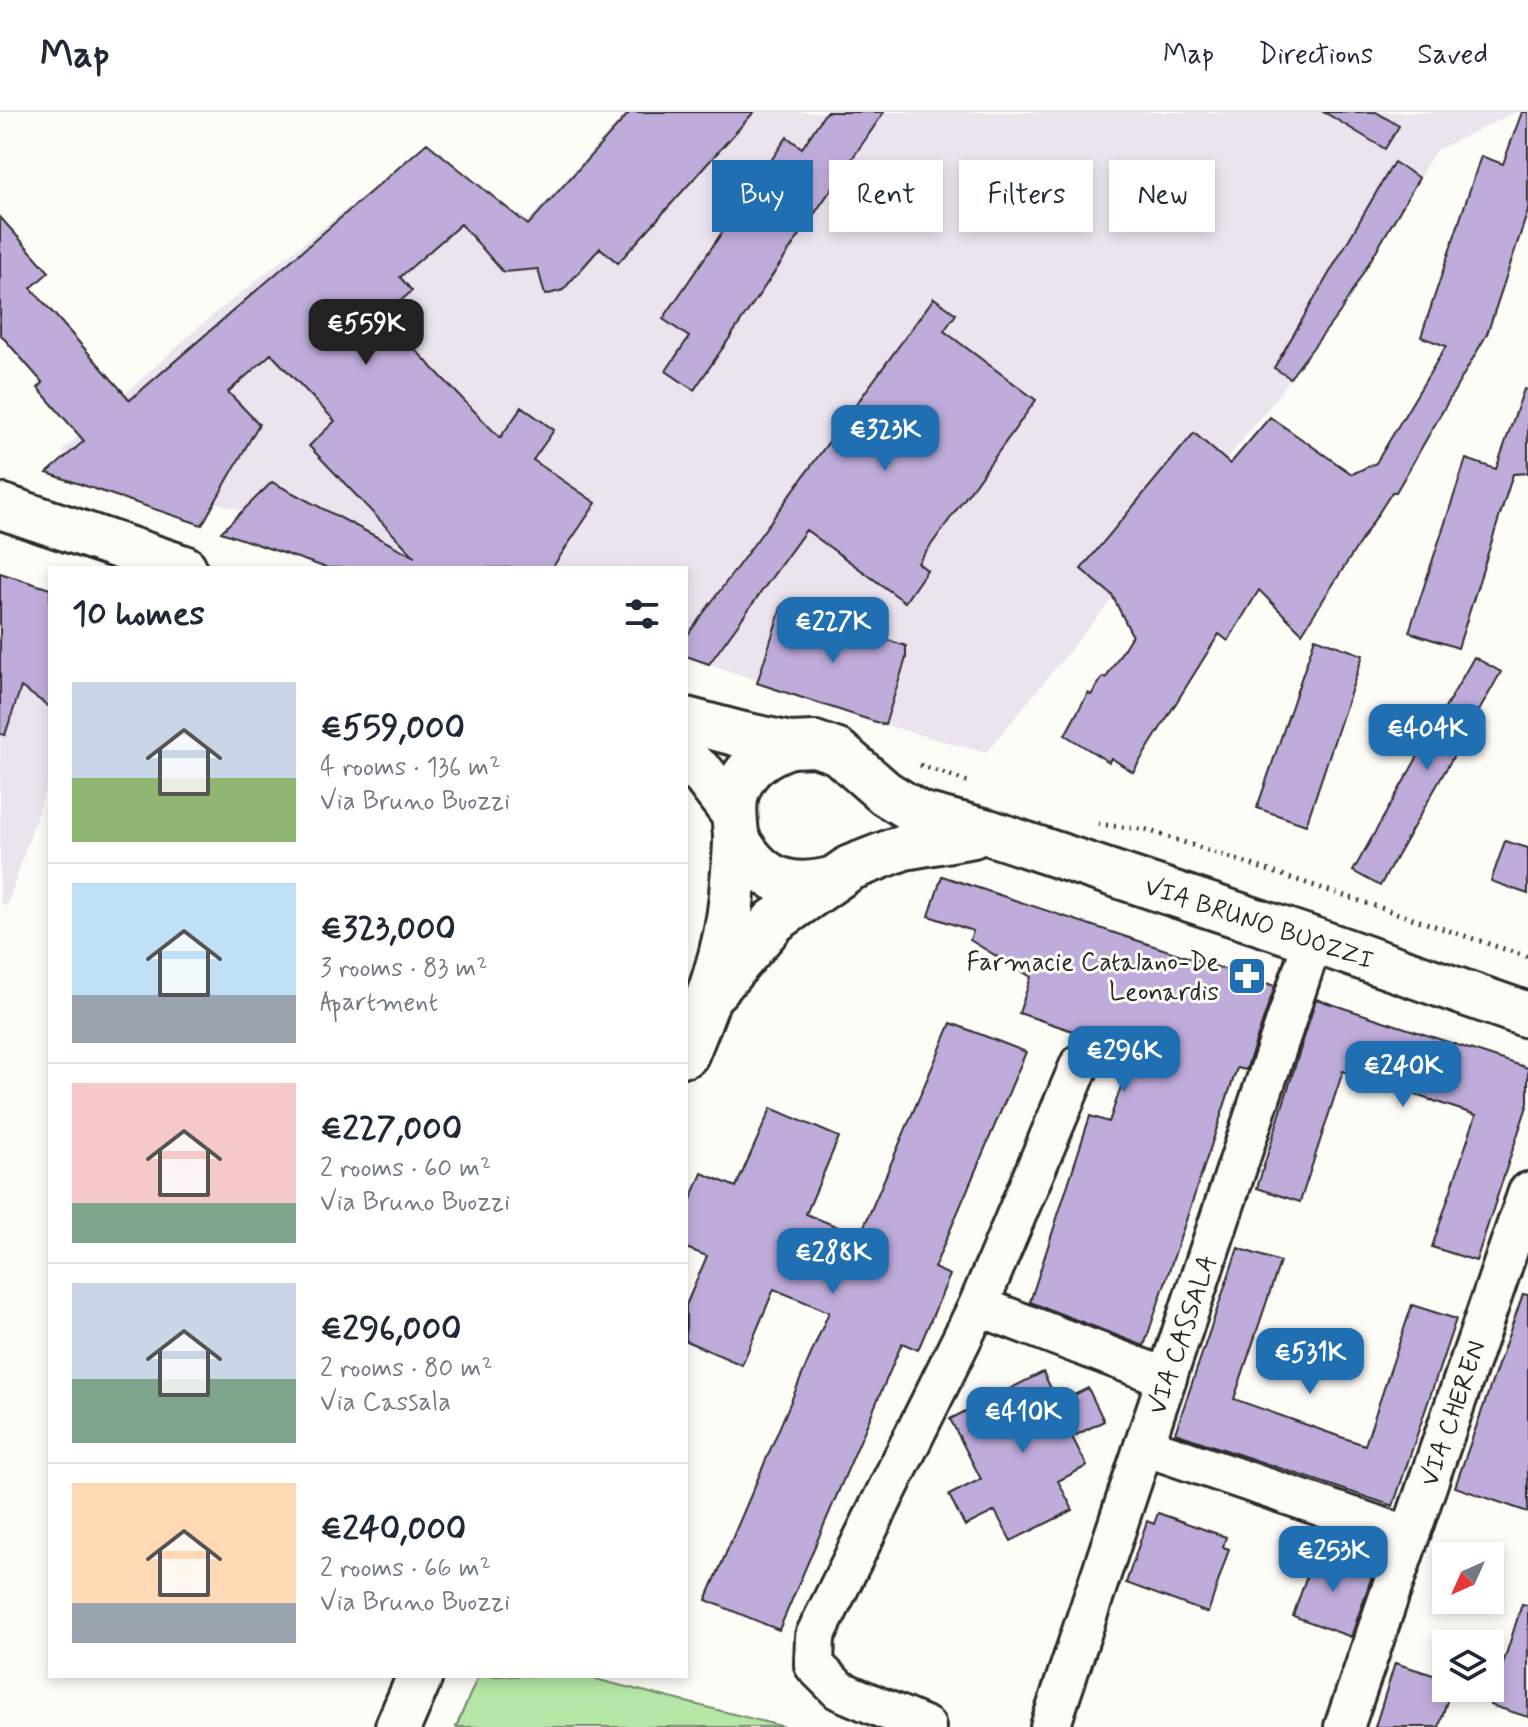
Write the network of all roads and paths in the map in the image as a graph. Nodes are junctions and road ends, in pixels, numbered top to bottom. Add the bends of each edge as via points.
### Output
1 (0, 506) edge
2 (178, 566) edge
3 (688, 720) edge
4 (790, 745) junction
5 (688, 762) edge
6 (915, 763) dead end
7 (856, 767) junction
8 (974, 785) dead end
9 (1092, 823) dead end
10 (734, 825) junction
11 (988, 832) junction
12 (840, 874) junction
13 (1313, 940) junction
14 (1528, 957) edge
15 (711, 994) junction
16 (1528, 1015) edge
17 (688, 1049) edge
18 (1080, 1064) dead end
19 (1528, 1192) edge
20 (978, 1306) junction
21 (1167, 1378) junction
22 (1144, 1446) junction
23 (1408, 1536) junction
24 (419, 1678) edge
25 (398, 1727) edge
26 (926, 1727) edge
27 (1050, 1727) edge
28 (1344, 1727) edge

1 - 2 main road
3 - 4 main road
4 - 7 main road via 815,744 838,752
4 - 10 main road via 768,753 749,769 737,789
5 - 10 main road via 704,775
6 - 8 path
7 - 11 main road, VIA BRUNO BUOZZI via 919,814
7 - 12 main road via 869,786 873,830 865,851
9 - 14 path via 1147,830
10 - 12 main road via 748,858 766,874 809,885
10 - 15 main road via 732,898
11 - 12 main road via 904,847
11 - 13 main road, VIA BRUNO BUOZZI
12 - 15 main road via 774,921
13 - 16 main road, VIA BRUNO BUOZZI
13 - 21 street, VIA CASSALA
15 - 17 main road
18 - 20 street
19 - 23 street, VIA CHEREN
20 - 21 street
20 - 26 street via 815,1636 814,1665 839,1690
21 - 22 street, VIA CASSALA
22 - 23 street
22 - 27 street, VIA CASSALA
23 - 28 street, VIA CHEREN
24 - 25 main road

